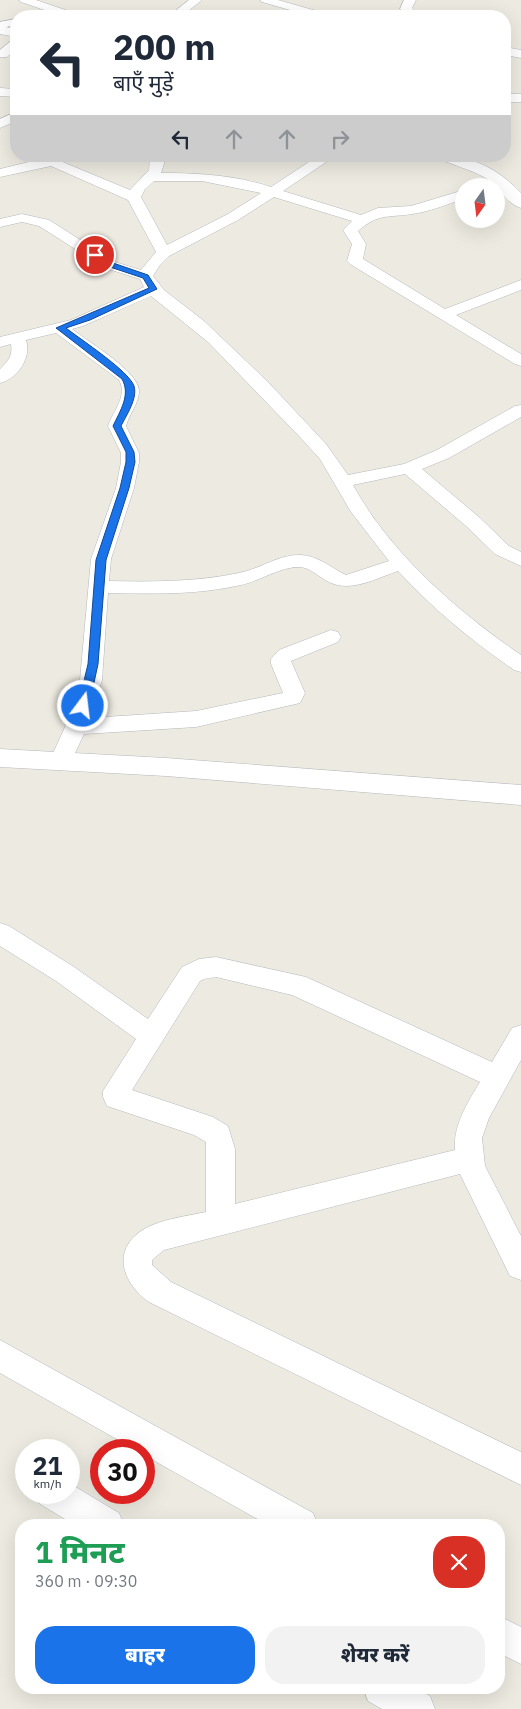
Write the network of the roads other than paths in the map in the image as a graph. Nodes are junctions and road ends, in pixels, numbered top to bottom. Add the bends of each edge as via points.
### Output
1 (25, 0) edge
2 (64, 0) edge
3 (196, 0) edge
4 (266, 0) edge
5 (49, 8) junction
6 (45, 10) edge
7 (55, 10) edge
8 (183, 10) edge
9 (302, 10) edge
10 (157, 162) edge
11 (319, 162) edge
12 (461, 162) edge
13 (0, 173) edge
14 (152, 177) junction
15 (275, 191) junction
16 (509, 193) edge
17 (134, 197) junction
18 (455, 197) edge
19 (362, 220) junction
20 (0, 223) edge
21 (164, 253) junction
22 (149, 283) junction
23 (521, 285) edge
24 (443, 315) junction
25 (60, 328) junction
26 (17, 338) junction
27 (0, 342) edge
28 (521, 361) edge
29 (0, 378) edge
30 (521, 410) edge
31 (409, 468) junction
32 (344, 482) junction
33 (521, 560) edge
34 (402, 563) junction
35 (99, 587) junction
36 (331, 637) dead end
37 (521, 665) edge
38 (76, 727) junction
39 (0, 758) edge
40 (60, 762) junction
41 (521, 795) edge
42 (0, 933) edge
43 (151, 1035) junction
44 (521, 1036) edge
45 (498, 1077) junction
46 (469, 1159) junction
47 (220, 1222) junction
48 (521, 1266) edge
49 (0, 1356) edge
50 (521, 1469) edge
51 (72, 1504) edge
52 (97, 1519) edge
53 (290, 1519) edge
54 (505, 1637) edge
55 (521, 1646) edge
56 (391, 1694) edge
57 (417, 1709) edge

1 - 5 street
2 - 5 street
3 - 8 street
4 - 9 street
5 - 6 street
5 - 7 street
10 - 14 street
11 - 15 street
12 - 16 street via 478,168
13 - 17 street via 52,162
14 - 15 street via 212,178
14 - 17 street via 136,191
15 - 19 street
15 - 21 street via 233,218
17 - 21 street
18 - 19 street via 412,210 382,211
19 - 24 street via 350,230 359,244 355,261
20 - 22 street via 22,218 44,223 110,265
21 - 22 street via 154,262
22 - 25 street via 88,318
22 - 32 street via 259,384 322,449
23 - 24 street
24 - 28 street
25 - 26 street
25 - 35 street via 125,377 131,387 129,400 117,426 130,452 130,462 101,560
26 - 27 street
26 - 29 street via 21,347 18,361
30 - 31 street via 444,454
31 - 32 street
31 - 33 street via 498,546
32 - 34 street via 355,505
34 - 35 street via 347,581 318,566 297,561 211,584
34 - 37 street via 474,633
35 - 38 street via 93,664
36 - 38 street via 281,659 294,693 292,698 196,718
38 - 40 street
39 - 40 street
40 - 41 street via 166,767
42 - 43 street
43 - 45 street via 191,974 199,969 216,967 296,985
43 - 47 street via 117,1091 117,1097 203,1126 218,1135 221,1149
44 - 45 street
45 - 46 street via 471,1125
46 - 47 street
46 - 48 street via 474,1176
47 - 50 street via 156,1238 146,1244 137,1258 140,1276 160,1292
49 - 53 street
51 - 52 street
54 - 55 street
56 - 57 street

